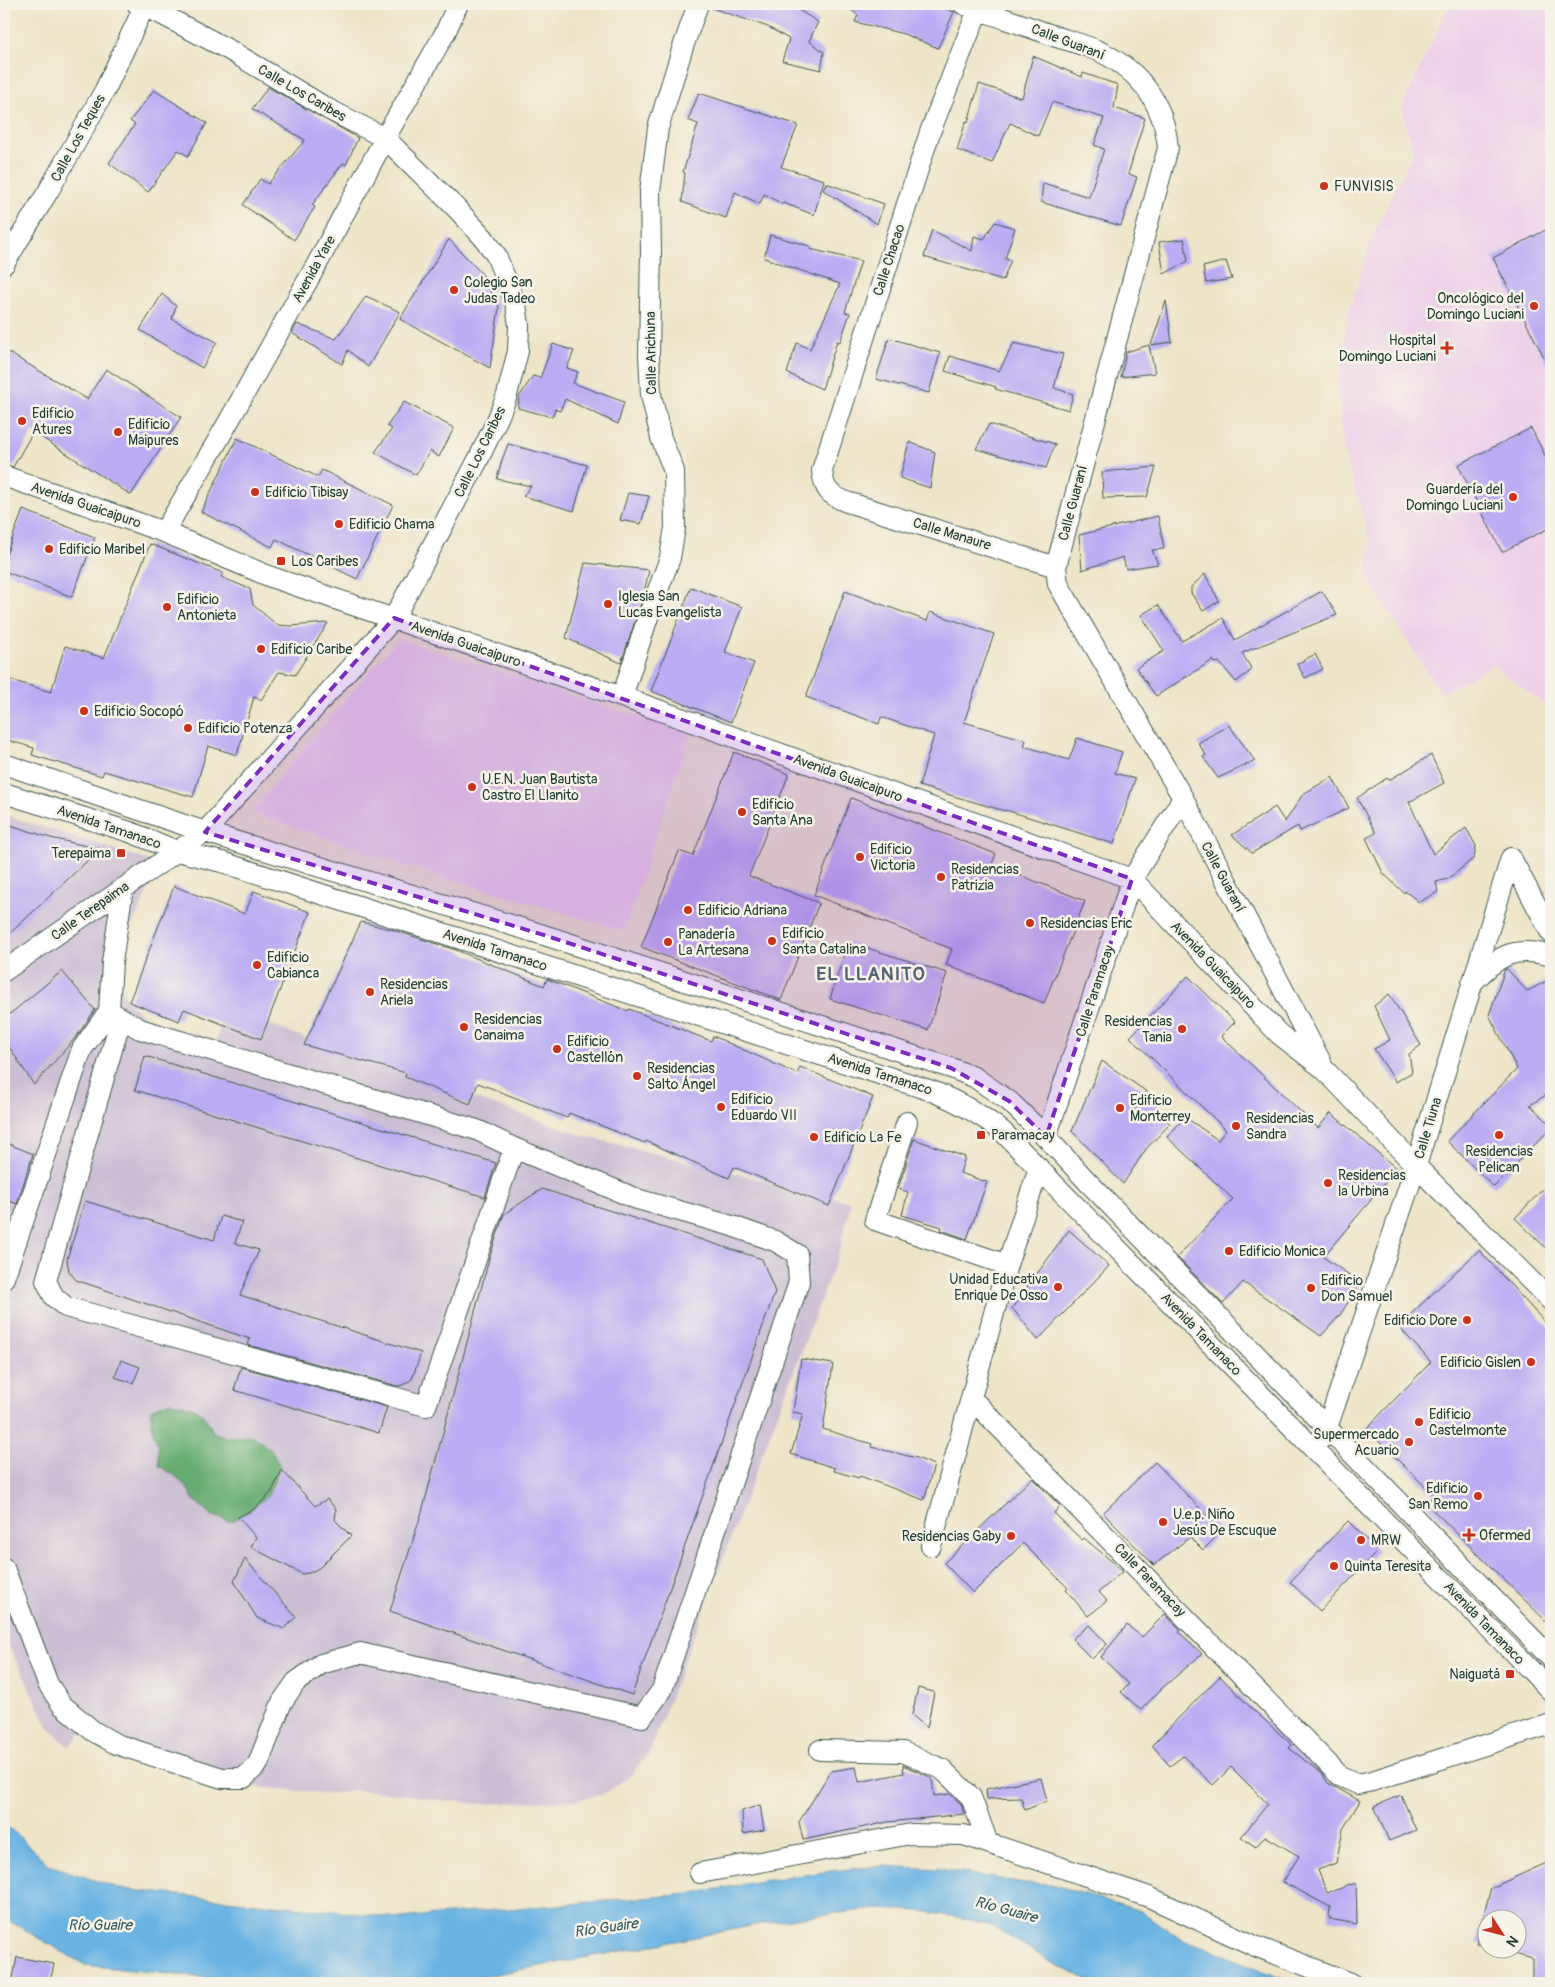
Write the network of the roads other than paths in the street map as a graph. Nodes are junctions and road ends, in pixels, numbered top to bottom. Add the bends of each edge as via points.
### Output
1 (458, 4) edge
2 (698, 4) edge
3 (140, 5) edge
4 (971, 7) edge
5 (385, 138) junction
6 (4, 264) edge
7 (4, 476) edge
8 (847, 502) joint
9 (164, 532) junction
10 (1056, 567) junction
11 (394, 618) junction
12 (622, 697) junction
13 (4, 764) edge
14 (4, 793) edge
15 (1182, 798) junction
16 (204, 832) junction
17 (177, 851) junction
18 (1132, 879) junction
19 (123, 888) junction
20 (1551, 933) edge
21 (1551, 956) edge
22 (4, 971) edge
23 (1471, 984) junction
24 (115, 1014) junction
25 (1324, 1069) junction
26 (907, 1122) dead end
27 (1046, 1137) junction
28 (514, 1148) junction
29 (1416, 1166) junction
30 (1039, 1168) junction
31 (1008, 1265) junction
32 (4, 1278) edge
33 (1551, 1301) edge
34 (971, 1398) junction
35 (1327, 1428) junction
36 (1314, 1450) junction
37 (931, 1546) dead end
38 (4, 1568) edge
39 (1551, 1658) edge
40 (1551, 1692) edge
41 (1551, 1724) edge
42 (820, 1750) dead end
43 (988, 1843) junction
44 (700, 1873) dead end
45 (1351, 1983) edge

1 - 5 street, Avenida Yare
2 - 12 street, Calle Arichuna via 658,128 650,192 651,395 661,438 674,472 675,528 670,558 648,614
3 - 5 street, Calle Los Caribes via 223,47 328,109
3 - 6 street, Calle Los Teques via 105,90
4 - 8 street, Calle Chacao via 822,470 823,483 832,496
4 - 10 street, Calle Guaraní via 1100,52 1124,66 1145,86 1159,107 1166,128 1168,148
5 - 9 street, Avenida Yare via 293,308
5 - 11 street, Calle Los Caribes via 456,208 496,255 516,305 519,325 518,351 498,418
7 - 9 street, Avenida Guaicaipuro
8 - 10 street, Calle Manaure
9 - 11 street, Avenida Guaicaipuro via 271,577
10 - 15 street, Calle Guaraní via 1058,584
11 - 12 street, Avenida Guaicaipuro
11 - 16 street, Calle Los Caribes
12 - 18 street, Avenida Guaicaipuro
13 - 16 street, Avenida Tamanaco
14 - 17 street, Avenida Tamanaco via 130,832
15 - 18 street, Calle Paramacay
15 - 25 street, Calle Guaraní
16 - 17 street, Calle Terepaima
16 - 27 street, Avenida Tamanaco via 547,936 952,1068 1009,1101
17 - 19 street, Calle Terepaima
17 - 30 street, Avenida Tamanaco via 232,865 932,1091 984,1116
18 - 25 street, Avenida Guaicaipuro via 1279,1034
18 - 27 street, Calle Paramacay
19 - 22 street, Calle Terepaima
19 - 24 street via 112,962
20 - 23 street, Calle Tiuna via 1511,858
21 - 23 street via 1521,952 1500,957
23 - 29 street, Calle Tiuna
24 - 28 street via 140,1028 477,1130
24 - 28 street via 46,1281 54,1297 66,1307 426,1406
24 - 32 street via 82,1049
25 - 29 street, Avenida Guaicaipuro
26 - 31 street via 876,1220
27 - 35 street, Avenida Tamanaco
28 - 38 street via 637,1199 732,1226 775,1241 797,1254 798,1282 662,1690 642,1717 360,1654 321,1664 296,1682 282,1702 258,1764 244,1778 222,1778 116,1744 93,1731 62,1705 48,1684
29 - 33 street, Avenida Guaicaipuro
29 - 35 street, Calle Tiuna
30 - 31 street
30 - 36 street, Avenida Tamanaco
31 - 34 street
34 - 37 street
34 - 41 street, Calle Paramacay via 1340,1776 1358,1784 1372,1782
35 - 36 street, Calle Tiuna
35 - 39 street, Avenida Tamanaco
36 - 40 street, Avenida Tamanaco
42 - 43 street via 903,1752 942,1769 971,1797
43 - 44 street via 964,1835 910,1834
43 - 45 street via 1149,1897 1255,1946

